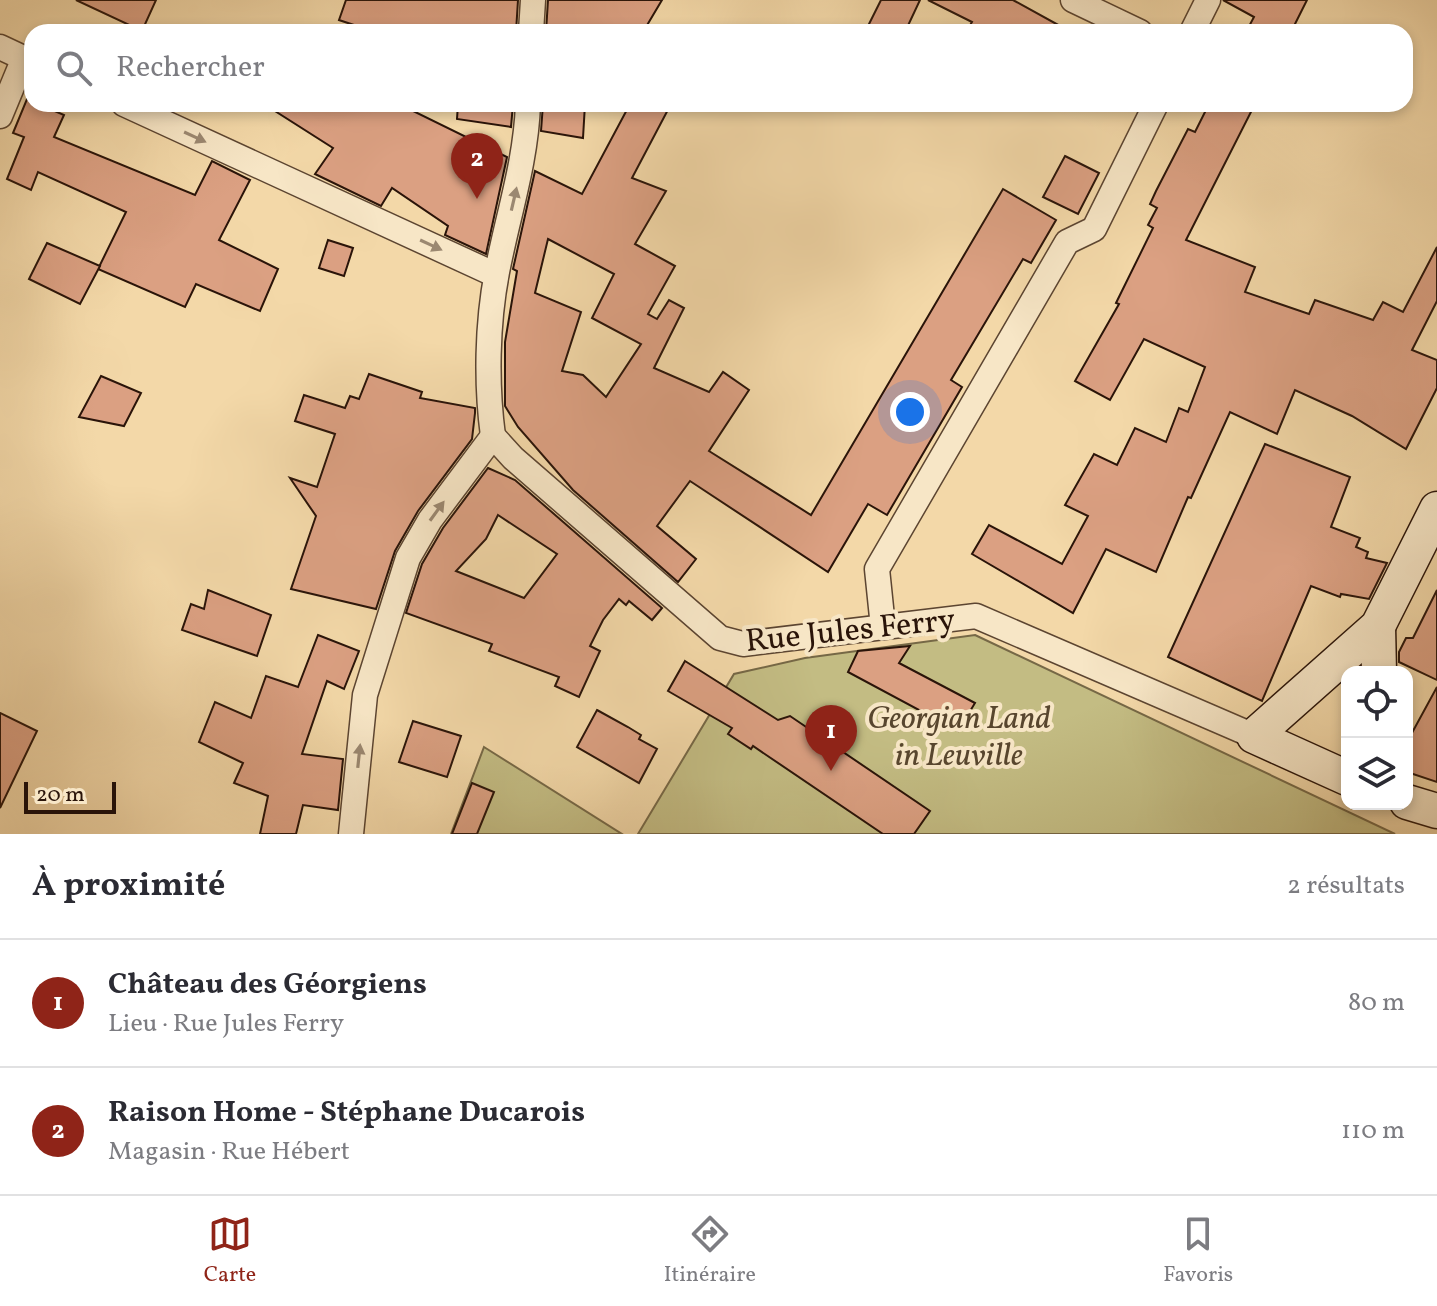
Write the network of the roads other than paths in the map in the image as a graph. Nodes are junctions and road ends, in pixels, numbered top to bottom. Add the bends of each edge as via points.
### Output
1 (533, 0) edge
2 (1073, 0) edge
3 (1208, 0) edge
4 (532, 24) edge
5 (1123, 24) edge
6 (1196, 24) edge
7 (0, 47) edge
8 (24, 58) edge
9 (24, 68) edge
10 (141, 112) edge
11 (527, 112) edge
12 (1152, 112) edge
13 (0, 116) edge
14 (496, 275) junction
15 (493, 436) junction
16 (1437, 509) edge
17 (1378, 626) junction
18 (883, 627) junction
19 (1379, 666) edge
20 (1254, 736) junction
21 (1341, 775) edge
22 (1413, 804) edge
23 (1437, 811) edge
24 (351, 834) edge

1 - 4 street
2 - 5 street
3 - 6 street
7 - 8 street
9 - 13 street
10 -> 14 street
14 -> 11 street via 520,175
12 - 18 street via 1094,229 1067,242 877,569
14 - 15 street via 489,382
15 - 18 street, Rue Jules Ferry via 720,638 743,644
24 -> 15 street via 365,695 408,558
16 - 17 street
17 - 19 street
17 - 20 street
18 - 20 street, Rue Jules Ferry via 976,616
20 - 21 street, Rue Jules Ferry
22 - 23 street

